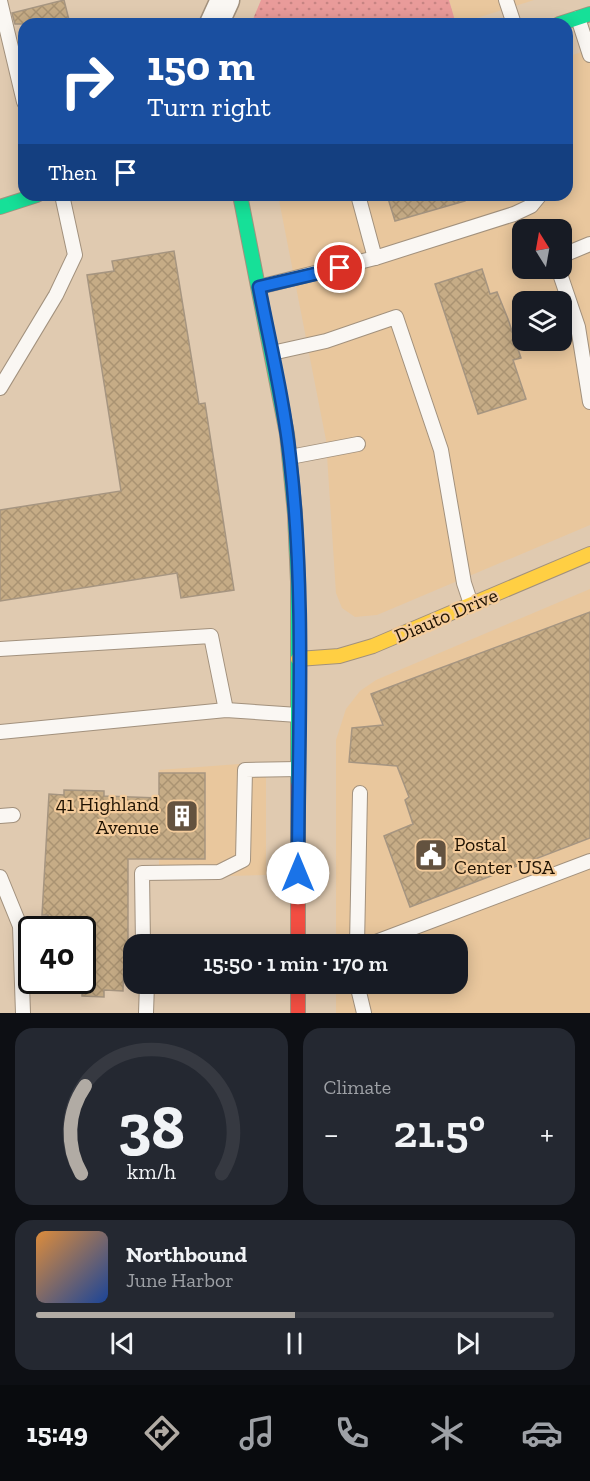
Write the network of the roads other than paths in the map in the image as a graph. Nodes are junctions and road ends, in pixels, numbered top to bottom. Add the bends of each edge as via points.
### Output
1 (225, 0) edge
2 (506, 0) edge
3 (0, 1) edge
4 (584, 16) edge
5 (217, 18) edge
6 (512, 18) edge
7 (590, 55) edge
8 (18, 77) edge
9 (18, 201) edge
10 (63, 201) edge
11 (241, 201) edge
12 (360, 201) edge
13 (535, 201) edge
14 (0, 207) edge
15 (590, 244) edge
16 (572, 251) edge
17 (375, 258) junction
18 (562, 279) edge
19 (259, 287) junction
20 (272, 353) junction
21 (0, 388) edge
22 (590, 402) edge
23 (358, 444) dead end
24 (290, 457) junction
25 (590, 554) edge
26 (471, 604) junction
27 (0, 649) edge
28 (298, 659) junction
29 (226, 710) junction
30 (298, 715) junction
31 (0, 732) edge
32 (298, 769) junction
33 (360, 793) dead end
34 (590, 861) edge
35 (0, 877) edge
36 (4, 894) edge
37 (142, 934) edge
38 (298, 934) edge
39 (357, 934) edge
40 (397, 934) edge
41 (147, 994) edge
42 (298, 994) edge
43 (359, 994) edge
44 (23, 1013) edge
45 (146, 1013) edge
46 (298, 1013) edge
47 (364, 1013) edge

1 - 5 street
2 - 6 lane
3 - 8 lane
4 - 7 lane
9 - 14 street
10 - 21 lane via 75,255 56,295
11 - 19 street
12 - 17 lane
13 - 17 lane via 514,214
15 - 16 lane
17 - 19 lane
18 - 22 lane via 578,327
19 - 20 street
20 - 24 street
20 - 26 lane via 326,341 396,318 441,450
23 - 24 lane
24 - 28 street via 298,561
25 - 26 street, Diauto Drive
26 - 28 street, Diauto Drive via 357,651 320,660
27 - 29 lane via 211,636
28 - 30 street
29 - 30 lane
29 - 31 lane
30 - 32 street
32 - 37 lane via 245,770 243,860 219,872 141,873
32 - 38 street
33 - 39 lane
34 - 40 lane
35 - 36 lane
36 - 44 lane via 22,937
41 - 45 lane
42 - 46 street
43 - 47 lane

